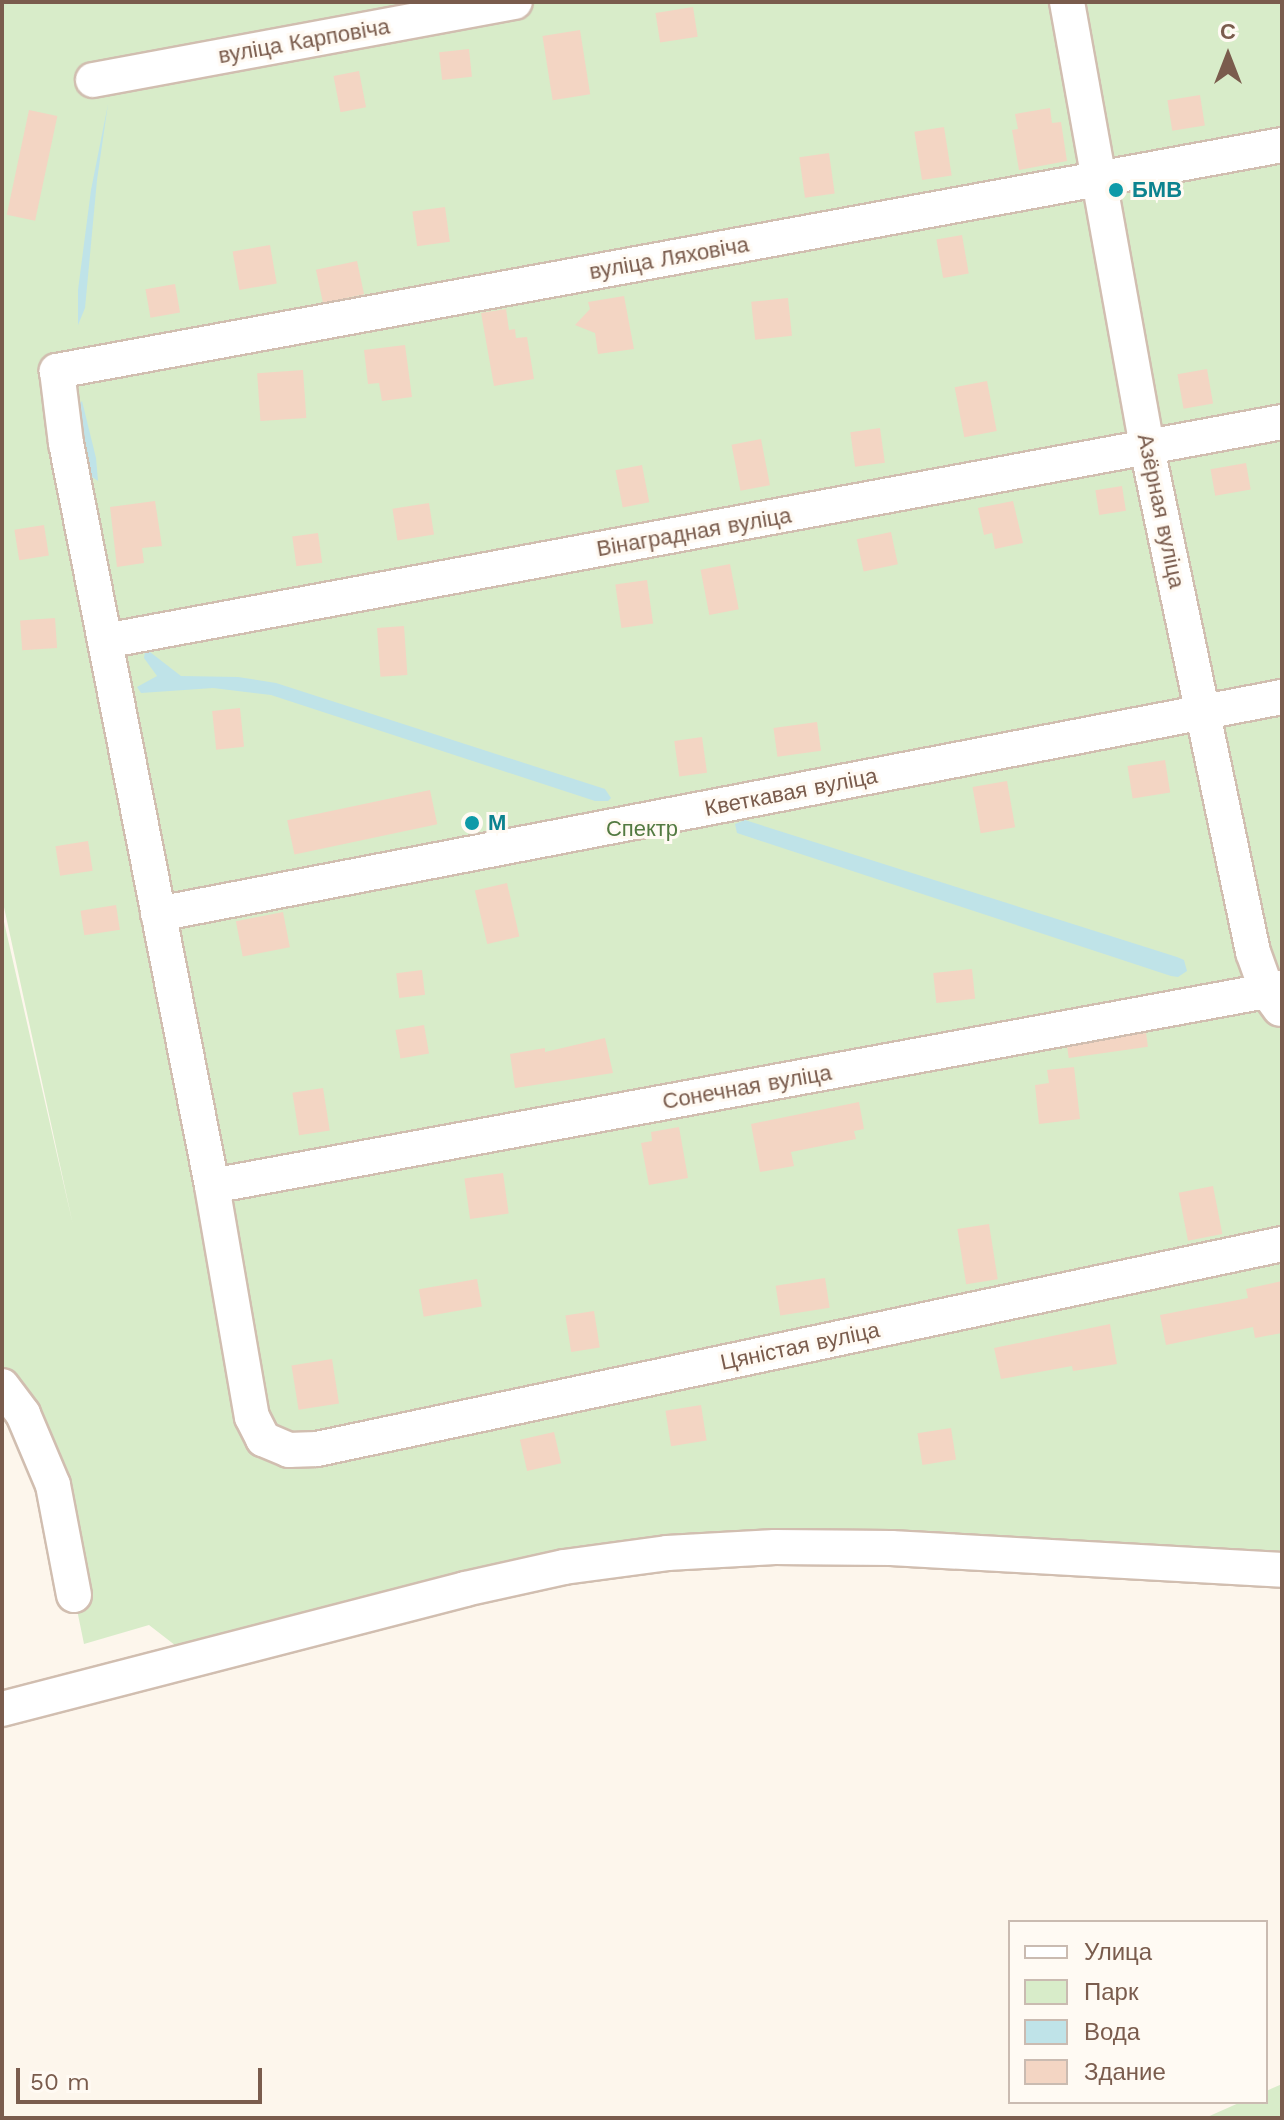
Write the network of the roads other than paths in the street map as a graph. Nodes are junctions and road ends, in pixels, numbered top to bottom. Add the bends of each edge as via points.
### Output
1 (515, 2) edge
2 (1067, 2) edge
3 (93, 80) dead end
4 (1282, 145) edge
5 (1101, 179) junction
6 (57, 371) joint
7 (1282, 422) edge
8 (1147, 448) junction
9 (105, 641) junction
10 (1282, 697) edge
11 (1204, 712) junction
12 (158, 914) junction
13 (1277, 997) edge
14 (212, 1186) junction
15 (1282, 1244) edge
16 (2, 1386) edge
17 (1282, 1570) edge
18 (74, 1595) dead end
19 (2, 1709) edge

1 - 3 street, вуліца Карповіча
2 - 5 street, Азёрная вуліца
4 - 5 street, вуліца Ляховіча
5 - 6 street, вуліца Ляховіча
5 - 8 street, Азёрная вуліца
6 - 9 street, Цяністая вуліца
7 - 8 street, Вінаградная вуліца
8 - 9 street, Вінаградная вуліца
8 - 11 street, Азёрная вуліца
9 - 12 street, Цяністая вуліца
10 - 11 street, Кветкавая вуліца
11 - 12 street, Кветкавая вуліца
11 - 13 street, Азёрная вуліца via 1253,952
12 - 14 street, Цяністая вуліца
13 - 14 street, Сонечная вуліца
14 - 15 street, Цяністая вуліца via 256,1429 273,1446 289,1450 317,1449
16 - 18 street via 23,1414 53,1485
17 - 19 street via 891,1548 667,1553 564,1567 465,1589

